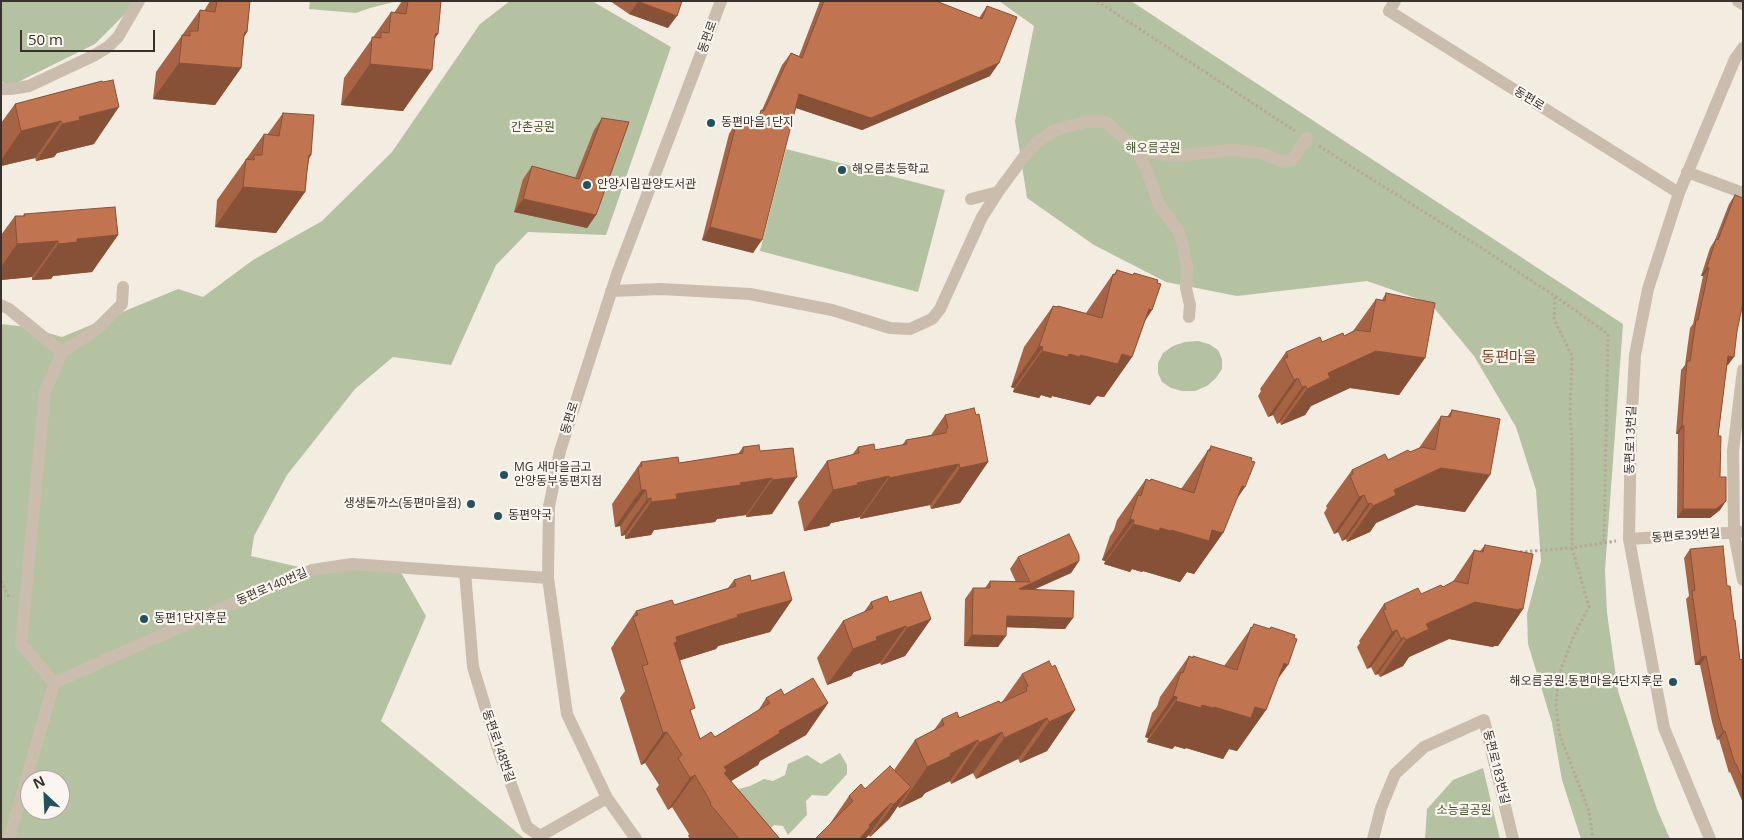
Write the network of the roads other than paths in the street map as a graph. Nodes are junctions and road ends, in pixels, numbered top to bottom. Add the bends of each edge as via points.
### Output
1 (139, 1) edge
2 (721, 1) edge
3 (1395, 1) edge
4 (1738, 1) edge
5 (1743, 4) edge
6 (1743, 48) edge
7 (1, 89) edge
8 (1307, 138) road end
9 (1137, 150) junction
10 (1687, 172) junction
11 (998, 192) junction
12 (1679, 193) junction
13 (1743, 193) edge
14 (971, 199) dead end
15 (123, 287) dead end
16 (611, 291) junction
17 (1, 305) edge
18 (1189, 317) dead end
19 (62, 352) junction
20 (1743, 370) edge
21 (1739, 532) edge
22 (1628, 539) junction
23 (466, 572) junction
24 (548, 578) junction
25 (1743, 580) edge
26 (54, 683) junction
27 (607, 798) junction
28 (9, 839) edge
29 (636, 839) edge
30 (1373, 839) edge
31 (1513, 839) edge
32 (1710, 839) edge

1 - 7 street via 118,38 100,52 29,86
2 - 16 street, 동편로
3 - 12 street, 동편로 via 1389,11
4 - 5 street
6 - 10 street, 동편로13번길 via 1735,59
8 - 9 street via 1292,160 1285,162 1260,153 1232,150 1175,156
9 - 11 street via 1106,122 1084,122 1054,130 1022,158
9 - 18 street via 1159,206 1178,230 1182,242 1187,267
10 - 12 street, 동편로13번길
10 - 13 street
11 - 14 street
11 - 16 street via 982,217 940,309 932,319 910,329 890,328 832,310 750,294 662,289
12 - 22 street, 동편로13번길 via 1648,289 1635,355
15 - 19 street via 122,304 97,329
16 - 24 street, 동편로 via 560,451 549,507
17 - 19 street via 9,308
19 - 26 street via 45,391 21,644
20 - 21 street via 1733,451
21 - 22 street, 동편로39번길
21 - 25 street
22 - 32 street, 동편로13번길 via 1664,728
23 - 24 street, 동편로140번길
23 - 26 street, 동편로140번길 via 352,564 312,570
23 - 27 street, 동편로148번길 via 472,667 527,827 540,836
24 - 27 street, 동편로 via 567,714
26 - 28 street
27 - 29 street, 동편로
30 - 31 street, 동편로183번길 via 1395,774 1424,747 1484,720

